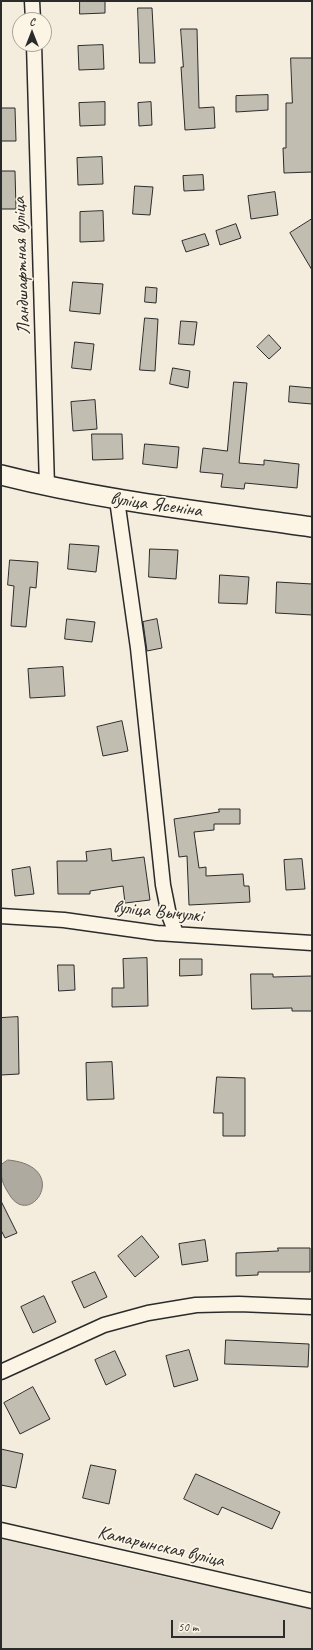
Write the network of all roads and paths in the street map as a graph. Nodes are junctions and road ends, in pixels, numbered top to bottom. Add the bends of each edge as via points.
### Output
1 (32, 1) edge
2 (33, 12) edge
3 (34, 52) edge
4 (1, 475) edge
5 (48, 487) junction
6 (117, 500) junction
7 (312, 527) edge
8 (1, 916) edge
9 (176, 933) junction
10 (312, 943) edge
11 (312, 1307) edge
12 (1, 1372) edge
13 (1, 1530) edge
14 (312, 1601) edge

1 - 2 street
3 - 5 street, Ландшафтная вуліца
4 - 5 street, вуліца Ясеніна
5 - 6 street, вуліца Ясеніна
6 - 7 street, вуліца Ясеніна
6 - 9 street via 138,648 163,885 168,915
8 - 9 street, вуліца Вычулкі via 64,920 157,933
9 - 10 street, вуліца Вычулкі
11 - 12 street via 196,1305 148,1313 104,1325
13 - 14 street, Камарынская вуліца

